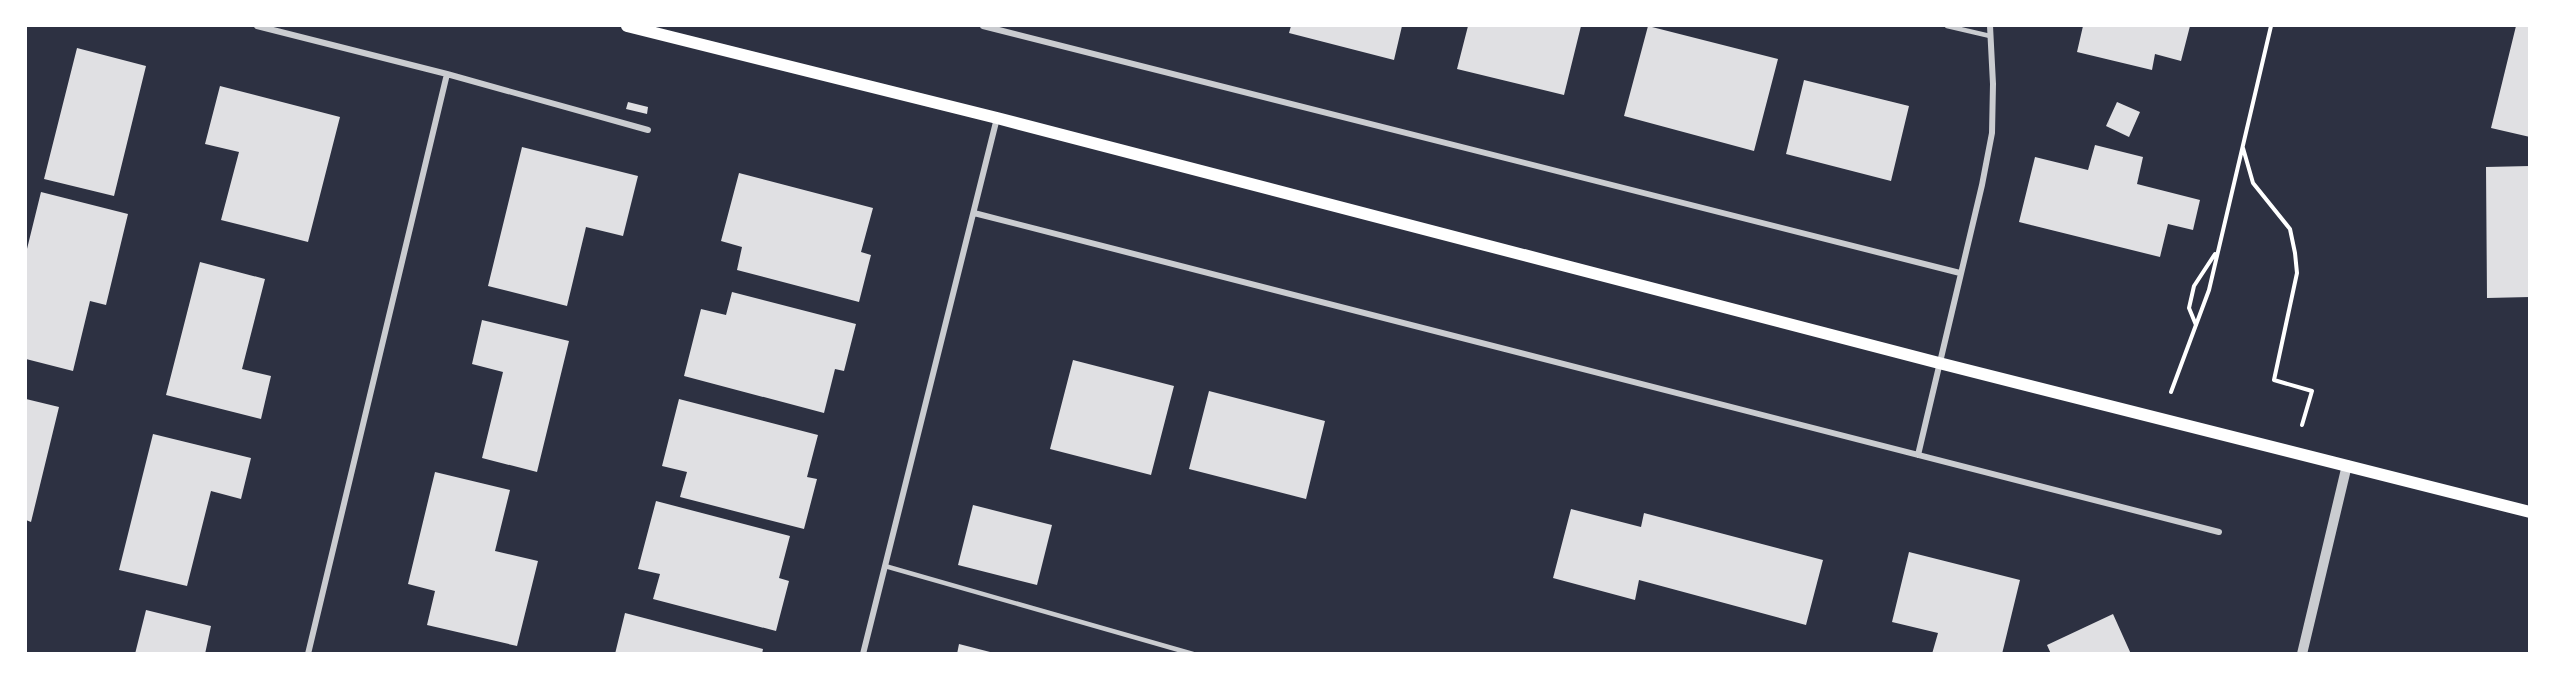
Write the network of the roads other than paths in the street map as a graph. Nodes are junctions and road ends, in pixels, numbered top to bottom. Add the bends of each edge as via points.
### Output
1 (257, 26) edge
2 (627, 26) edge
3 (983, 26) edge
4 (1947, 26) edge
5 (1990, 26) edge
6 (1990, 36) junction
7 (447, 74) junction
8 (997, 118) junction
9 (648, 130) dead end
10 (974, 213) junction
11 (1960, 273) junction
12 (1940, 363) junction
13 (1918, 455) junction
14 (2347, 465) junction
15 (2529, 512) edge
16 (2219, 532) dead end
17 (885, 566) junction
18 (308, 654) edge
19 (863, 654) edge
20 (1193, 654) edge
21 (2302, 654) edge

1 - 7 street
2 - 8 main road
3 - 11 street
4 - 6 lane
5 - 6 street
6 - 11 street via 1992,133
7 - 9 street
7 - 18 street
8 - 10 street
8 - 12 main road
10 - 13 street
10 - 17 street
11 - 12 street
12 - 13 street
12 - 14 main road
13 - 16 street
14 - 15 main road
14 - 21 street
17 - 19 street
17 - 20 lane

